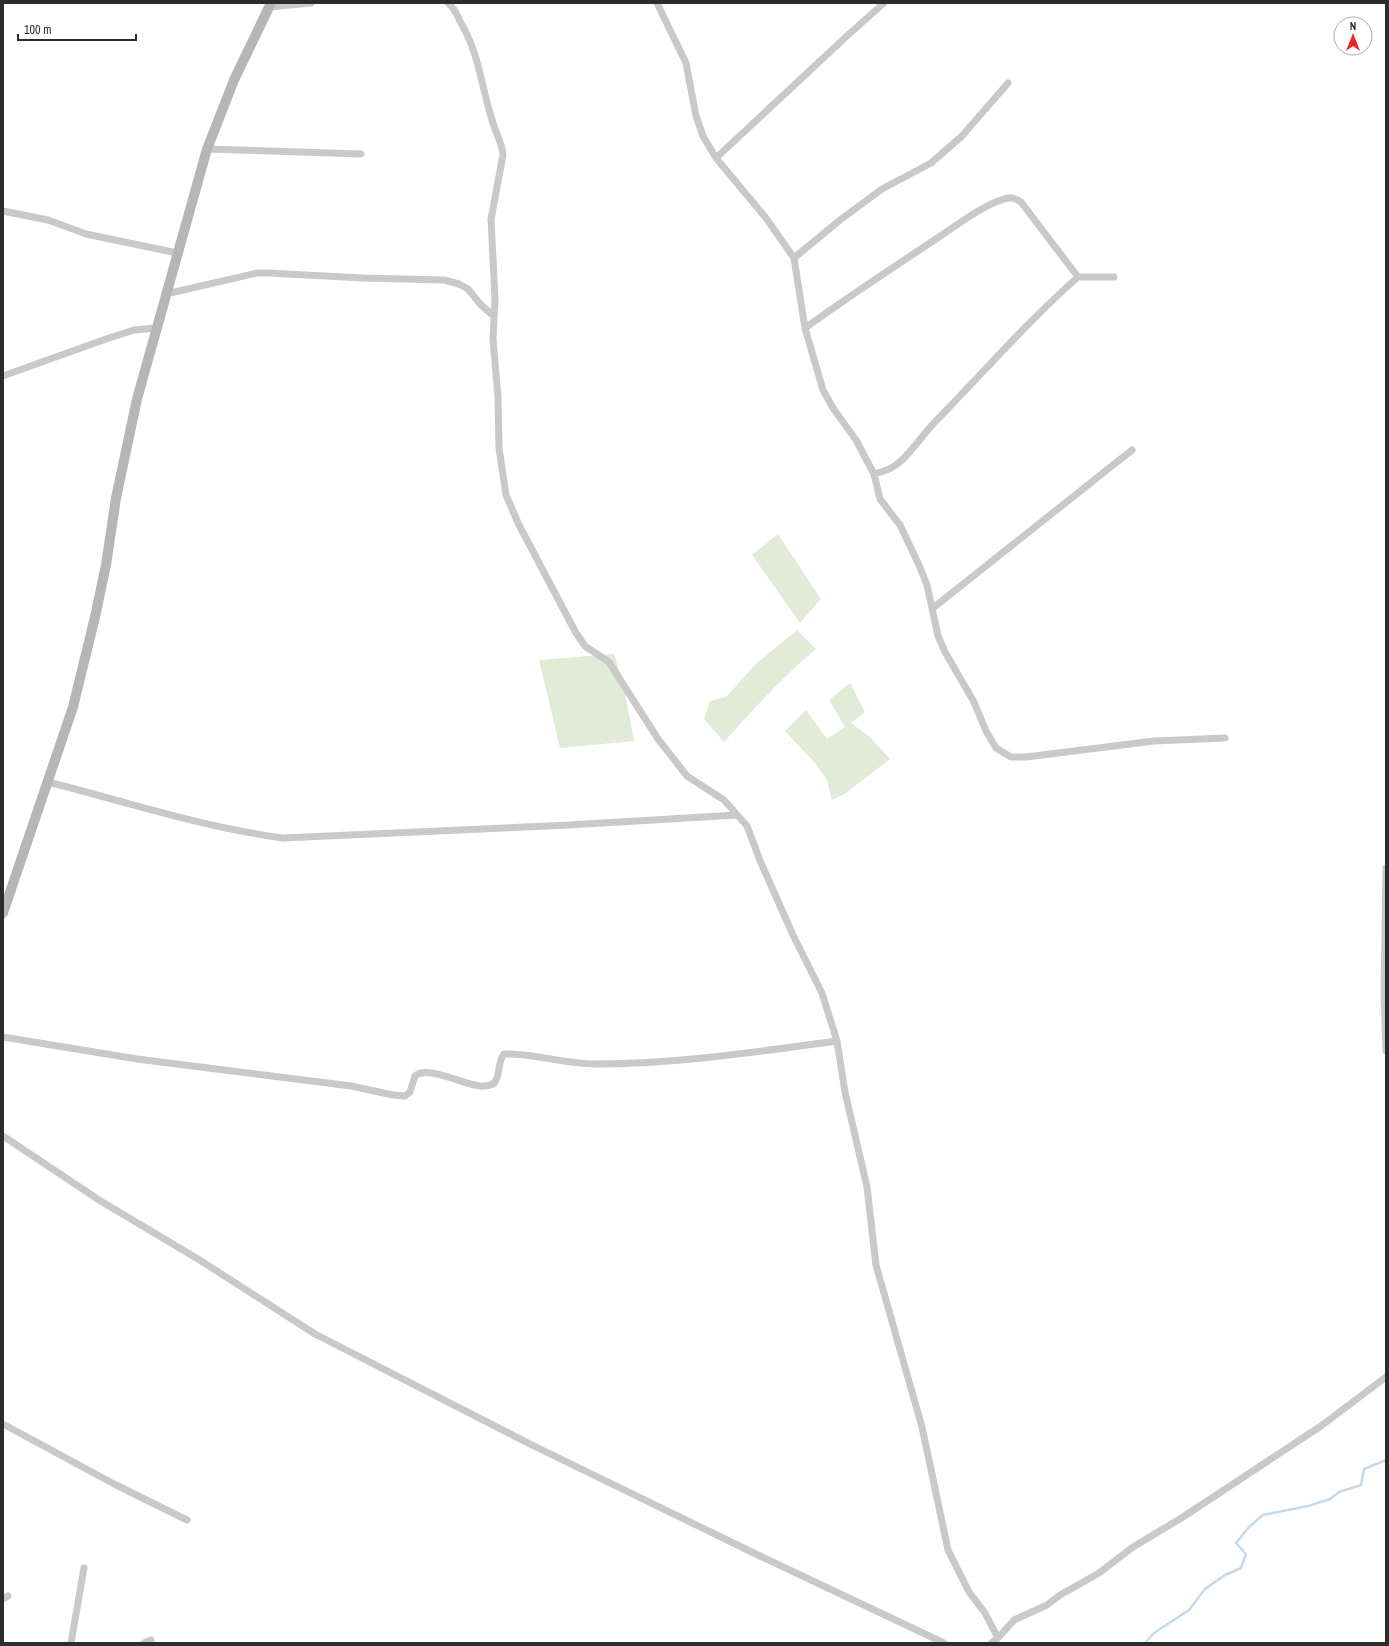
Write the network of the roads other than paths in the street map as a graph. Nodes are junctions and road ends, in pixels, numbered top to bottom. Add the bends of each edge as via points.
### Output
1 (311, 3) edge
2 (448, 3) edge
3 (657, 3) edge
4 (884, 3) edge
5 (270, 5) edge
6 (1008, 83) dead end
7 (207, 149) junction
8 (361, 154) dead end
9 (716, 158) junction
10 (3, 211) edge
11 (178, 253) junction
12 (794, 258) junction
13 (1114, 277) dead end
14 (1078, 278) junction
15 (166, 294) junction
16 (494, 316) junction
17 (156, 328) junction
18 (805, 328) junction
19 (3, 376) edge
20 (1132, 450) dead end
21 (874, 474) junction
22 (933, 608) junction
23 (1225, 738) dead end
24 (48, 782) junction
25 (737, 815) junction
26 (1386, 868) edge
27 (3, 913) edge
28 (3, 1036) edge
29 (837, 1040) junction
30 (1386, 1051) edge
31 (3, 1136) edge
32 (1386, 1377) edge
33 (3, 1424) edge
34 (187, 1520) dead end
35 (84, 1568) dead end
36 (998, 1638) junction
37 (71, 1643) edge
38 (944, 1643) edge
39 (991, 1643) edge

1 - 5 street
2 - 16 street via 465,28 476,55 493,124 503,148 491,219
3 - 9 street via 686,63 696,116 703,136
4 - 9 street
5 - 7 street via 231,86
6 - 12 street via 962,136 931,163 882,189
7 - 8 street
7 - 11 street
9 - 12 street via 766,218
10 - 11 street via 48,220 86,234
11 - 15 street
12 - 18 street
13 - 14 street
14 - 18 street via 1021,202 1015,198 1008,198 996,202 865,285
14 - 21 street via 1036,315 897,465
15 - 16 street via 257,273 444,280 468,289
15 - 17 street
16 - 25 street via 499,448 506,494 519,525 585,646 609,662 658,739 687,776 724,800
17 - 19 street via 134,330
17 - 24 street via 127,439 106,565 84,665
18 - 21 street via 823,390 832,408 856,440
20 - 22 street
21 - 22 street via 880,499 900,525 919,565
22 - 23 street via 938,636 974,702 986,731 996,748 1011,757 1154,741
24 - 25 street via 187,820 238,832 284,838
24 - 27 street
25 - 29 street via 747,826 790,928 822,993
26 - 30 street
28 - 29 street via 137,1060 351,1086 402,1096 410,1092 415,1076 420,1073 439,1075 472,1085 493,1084 504,1054 592,1064 645,1063 716,1057
29 - 36 street via 845,1092 867,1187 876,1265 922,1427 948,1550 969,1592 985,1613
31 - 38 street via 99,1200 198,1259 315,1334 755,1554
32 - 36 street via 1321,1426 1133,1547 1099,1573 1060,1594 1047,1605 1014,1620
33 - 34 street
35 - 37 street
36 - 39 street

